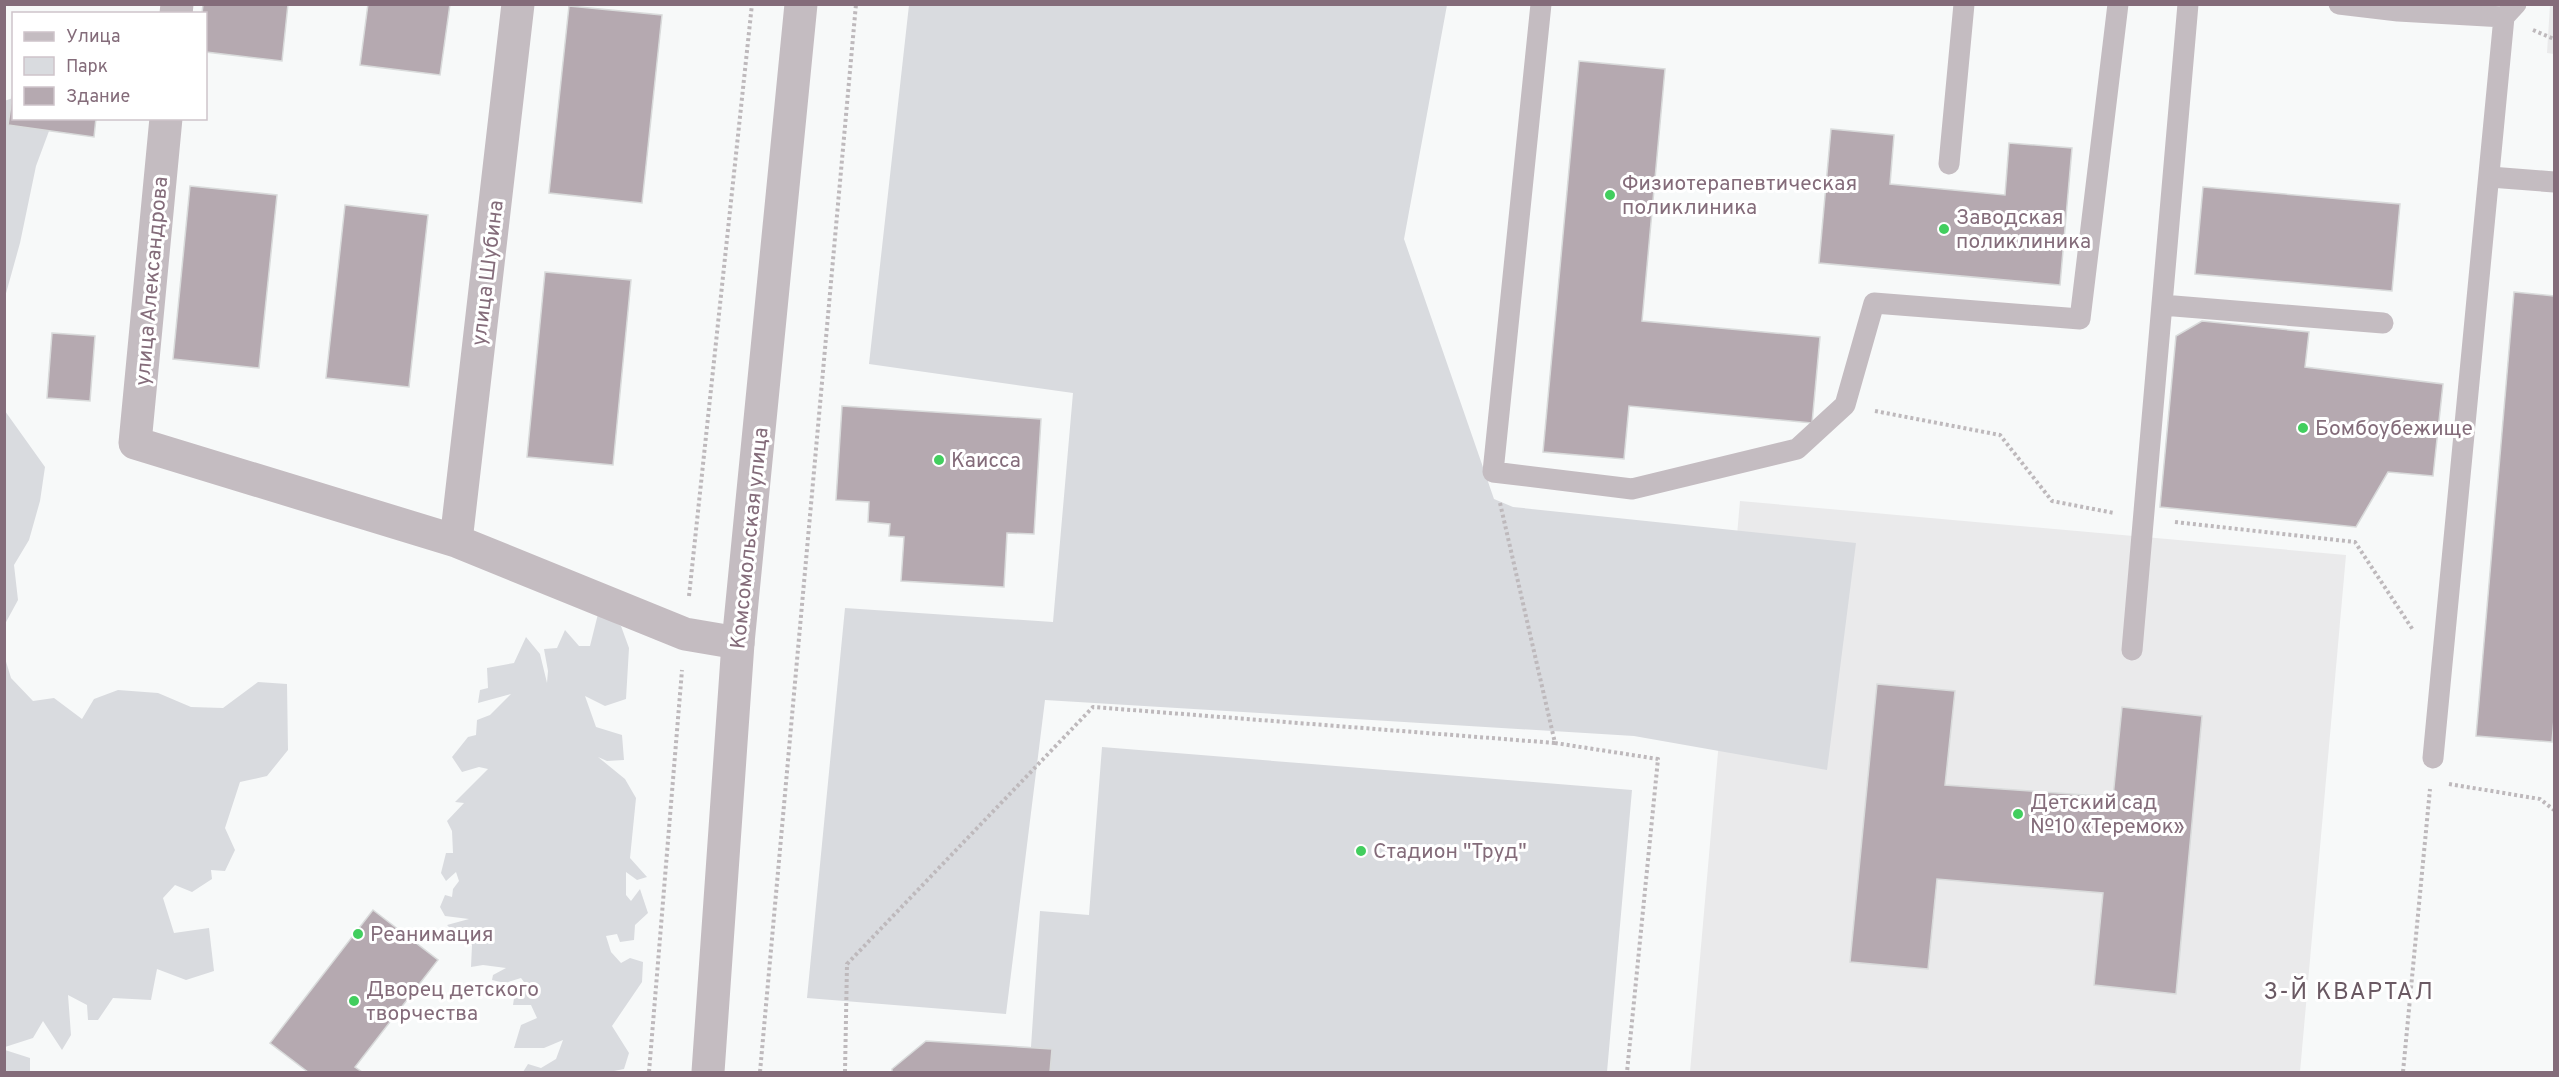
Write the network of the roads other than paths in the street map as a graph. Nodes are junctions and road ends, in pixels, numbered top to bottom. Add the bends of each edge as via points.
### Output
1 (518, 4) edge
2 (801, 4) edge
3 (1541, 4) edge
4 (1964, 4) edge
5 (2118, 4) edge
6 (2188, 4) edge
7 (2339, 4) edge
8 (2398, 8) edge
9 (2510, 11) edge
10 (166, 120) edge
11 (1949, 164) dead end
12 (2490, 177) junction
13 (2554, 182) edge
14 (2162, 305) junction
15 (2383, 323) dead end
16 (456, 542) junction
17 (738, 643) junction
18 (2132, 650) dead end
19 (2433, 758) road end
20 (708, 1072) edge

1 - 16 street, улица Шубина
2 - 17 street, Комсомольская улица
3 - 5 lane via 1493,471 1632,489 1797,448 1845,405 1874,303 2080,319
4 - 11 lane
6 - 14 lane
7 - 8 lane
8 - 9 lane
9 - 12 lane
10 - 16 street, улица Александрова via 135,443
12 - 13 lane
12 - 19 lane
14 - 15 lane
14 - 18 lane
16 - 17 street via 685,634
17 - 20 street, Комсомольская улица

